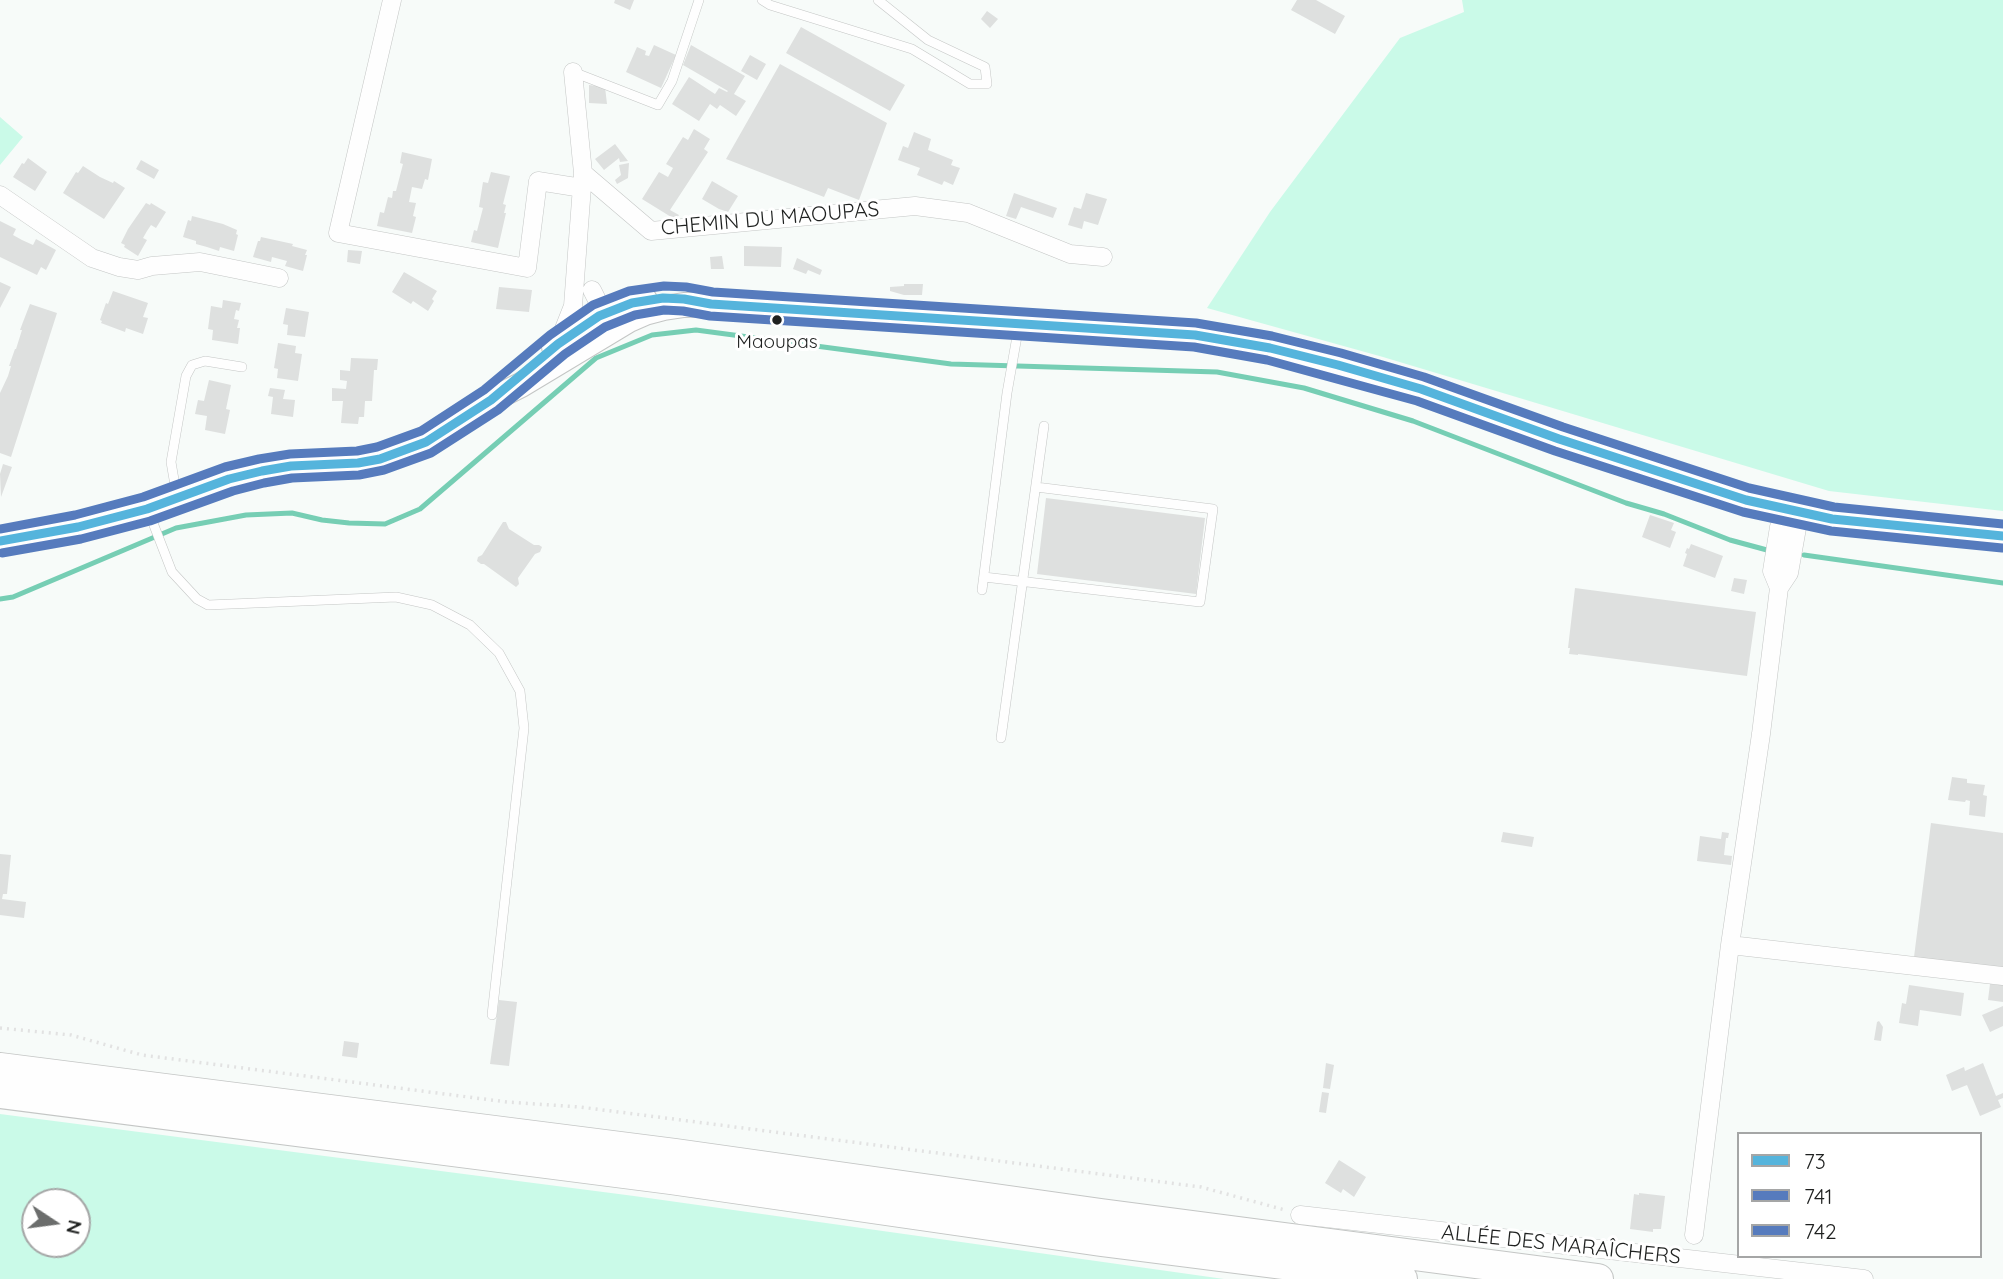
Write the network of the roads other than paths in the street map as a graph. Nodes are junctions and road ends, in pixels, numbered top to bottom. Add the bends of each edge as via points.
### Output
1 (393, 0) edge
2 (699, 0) edge
3 (762, 0) edge
4 (878, 0) edge
5 (573, 72) joint
6 (582, 180) junction
7 (0, 195) edge
8 (1102, 257) dead end
9 (577, 263) junction
10 (279, 278) dead end
11 (592, 290) junction
12 (632, 303) junction
13 (711, 304) junction
14 (596, 318) junction
15 (1020, 323) junction
16 (556, 354) junction
17 (242, 367) dead end
18 (1044, 426) dead end
19 (1036, 487) junction
20 (178, 499) junction
21 (1792, 511) junction
22 (151, 518) junction
23 (2003, 536) edge
24 (0, 541) edge
25 (984, 577) junction
26 (1023, 582) junction
27 (982, 590) dead end
28 (1001, 738) dead end
29 (1730, 945) junction
30 (2003, 976) edge
31 (492, 1015) dead end
32 (0, 1068) edge
33 (0, 1093) edge
34 (1300, 1215) road end
35 (1694, 1235) dead end
36 (1402, 1279) edge
37 (1598, 1279) edge
38 (1864, 1279) edge

1 - 6 street via 338,233 527,268 538,181
2 - 5 lane via 672,81 658,105
3 - 4 lane via 912,49 970,84 987,83 985,67 928,40
5 - 6 street
6 - 8 street, CHEMIN DU MAOUPAS via 652,231 915,206 968,213 1070,254
6 - 9 street
7 - 10 street via 92,258 110,264 138,270 200,262
9 - 11 street
9 - 14 street
11 - 12 street
11 - 14 street via 599,304
12 - 13 main road via 663,298
12 - 14 main road
13 - 14 main road
13 - 15 main road
14 - 16 main road
14 - 16 street
15 - 21 main road via 1195,335 1270,348 1421,389 1559,439
15 - 25 lane
16 - 20 main road via 522,386 491,400 426,442 380,459 291,466 229,478
17 - 20 lane via 205,361 192,365 186,376 171,462
18 - 19 lane
19 - 26 lane
19 - 26 lane via 1213,509 1200,602
20 - 22 main road
21 - 23 main road
21 - 29 street via 1779,527 1773,560 1779,588
22 - 24 main road
22 - 31 lane via 172,572 197,599 208,604 396,597 432,605 461,620 499,653 520,691 524,728
25 - 26 lane
25 - 27 lane
26 - 28 lane
29 - 30 street
29 - 35 street
32 - 37 highway
33 - 36 highway
34 - 38 street, ALLÉE DES MARAÎCHERS

